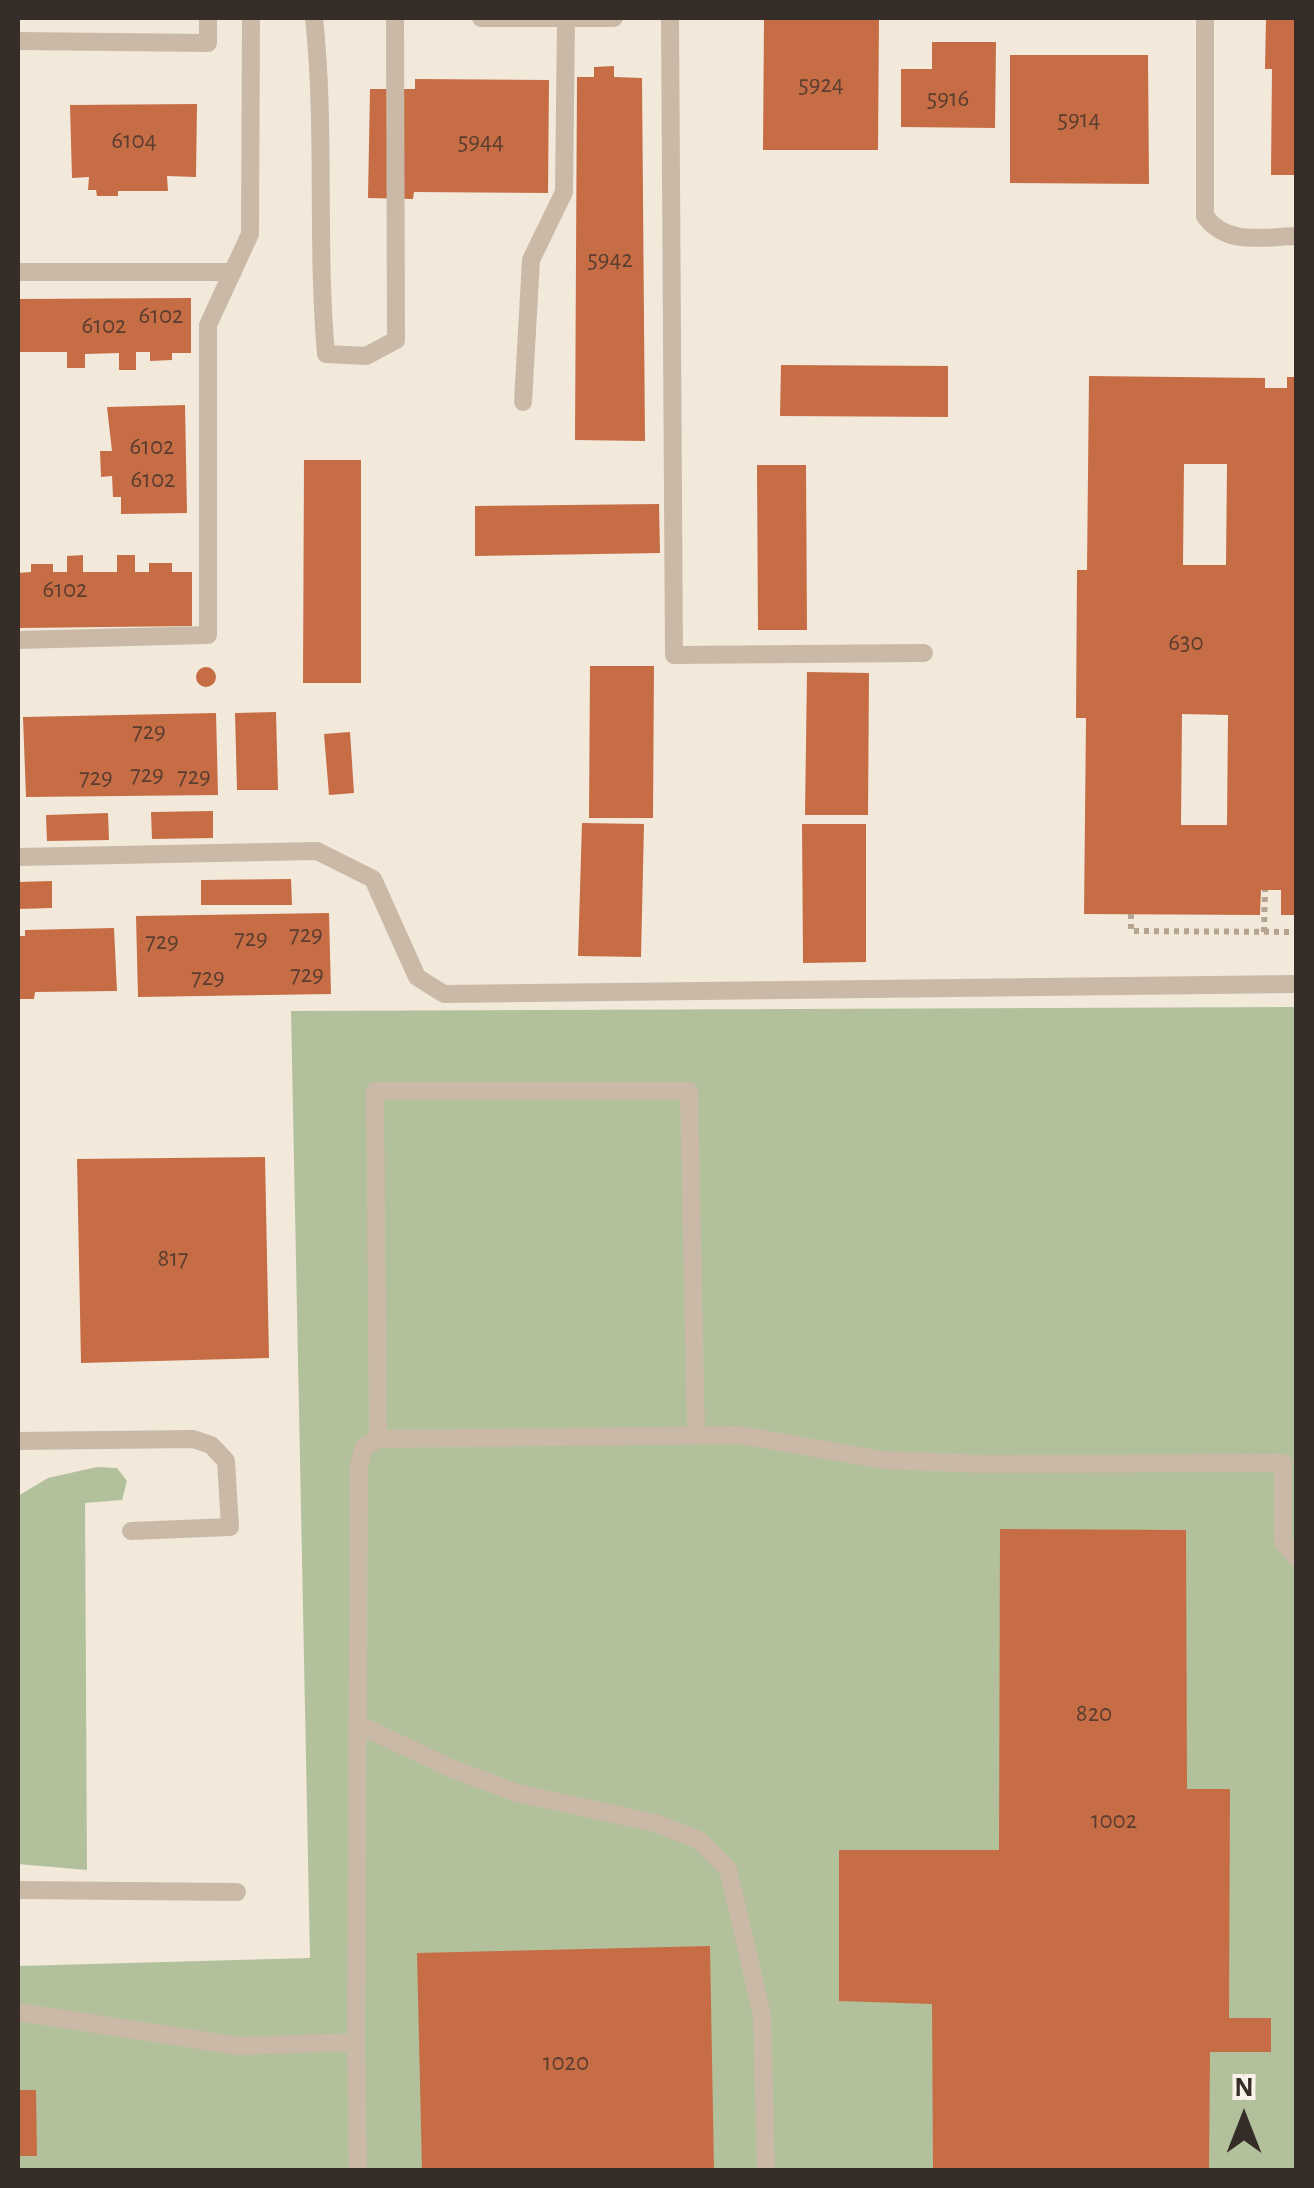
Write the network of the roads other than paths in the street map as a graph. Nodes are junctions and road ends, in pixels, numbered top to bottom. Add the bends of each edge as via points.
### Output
1 (208, 18) edge
2 (251, 18) edge
3 (314, 18) edge
4 (395, 18) edge
5 (481, 18) edge
6 (614, 18) edge
7 (670, 18) edge
8 (1205, 18) edge
9 (566, 20) junction
10 (18, 40) edge
11 (1296, 236) edge
12 (18, 272) edge
13 (233, 272) junction
14 (523, 402) dead end
15 (18, 640) edge
16 (924, 653) dead end
17 (18, 857) edge
18 (1296, 984) edge
19 (696, 1435) junction
20 (378, 1439) junction
21 (18, 1441) edge
22 (132, 1531) dead end
23 (1296, 1557) edge
24 (357, 1724) junction
25 (18, 1890) edge
26 (237, 1892) dead end
27 (18, 2012) edge
28 (356, 2042) junction
29 (358, 2170) edge
30 (766, 2170) edge

1 - 10 lane via 208,42
2 - 13 lane via 250,234
3 - 4 lane via 326,354 366,356 396,340
5 - 9 lane
6 - 9 lane
7 - 16 lane via 674,654
8 - 11 lane via 1206,216 1234,238
9 - 14 lane via 564,192 531,260
12 - 13 lane
13 - 15 lane via 208,325 208,635
17 - 18 lane via 317,851 373,878 417,977 444,994
19 - 20 lane
19 - 20 lane via 689,1091 375,1091
19 - 23 lane via 740,1435 883,1460 1282,1463 1283,1542
20 - 24 lane via 364,1447 358,1466
21 - 22 lane via 193,1439 226,1461 230,1527
24 - 28 lane
24 - 30 lane via 517,1793 699,1840 728,1869 762,2015
25 - 26 lane
27 - 28 lane via 239,2046
28 - 29 lane

